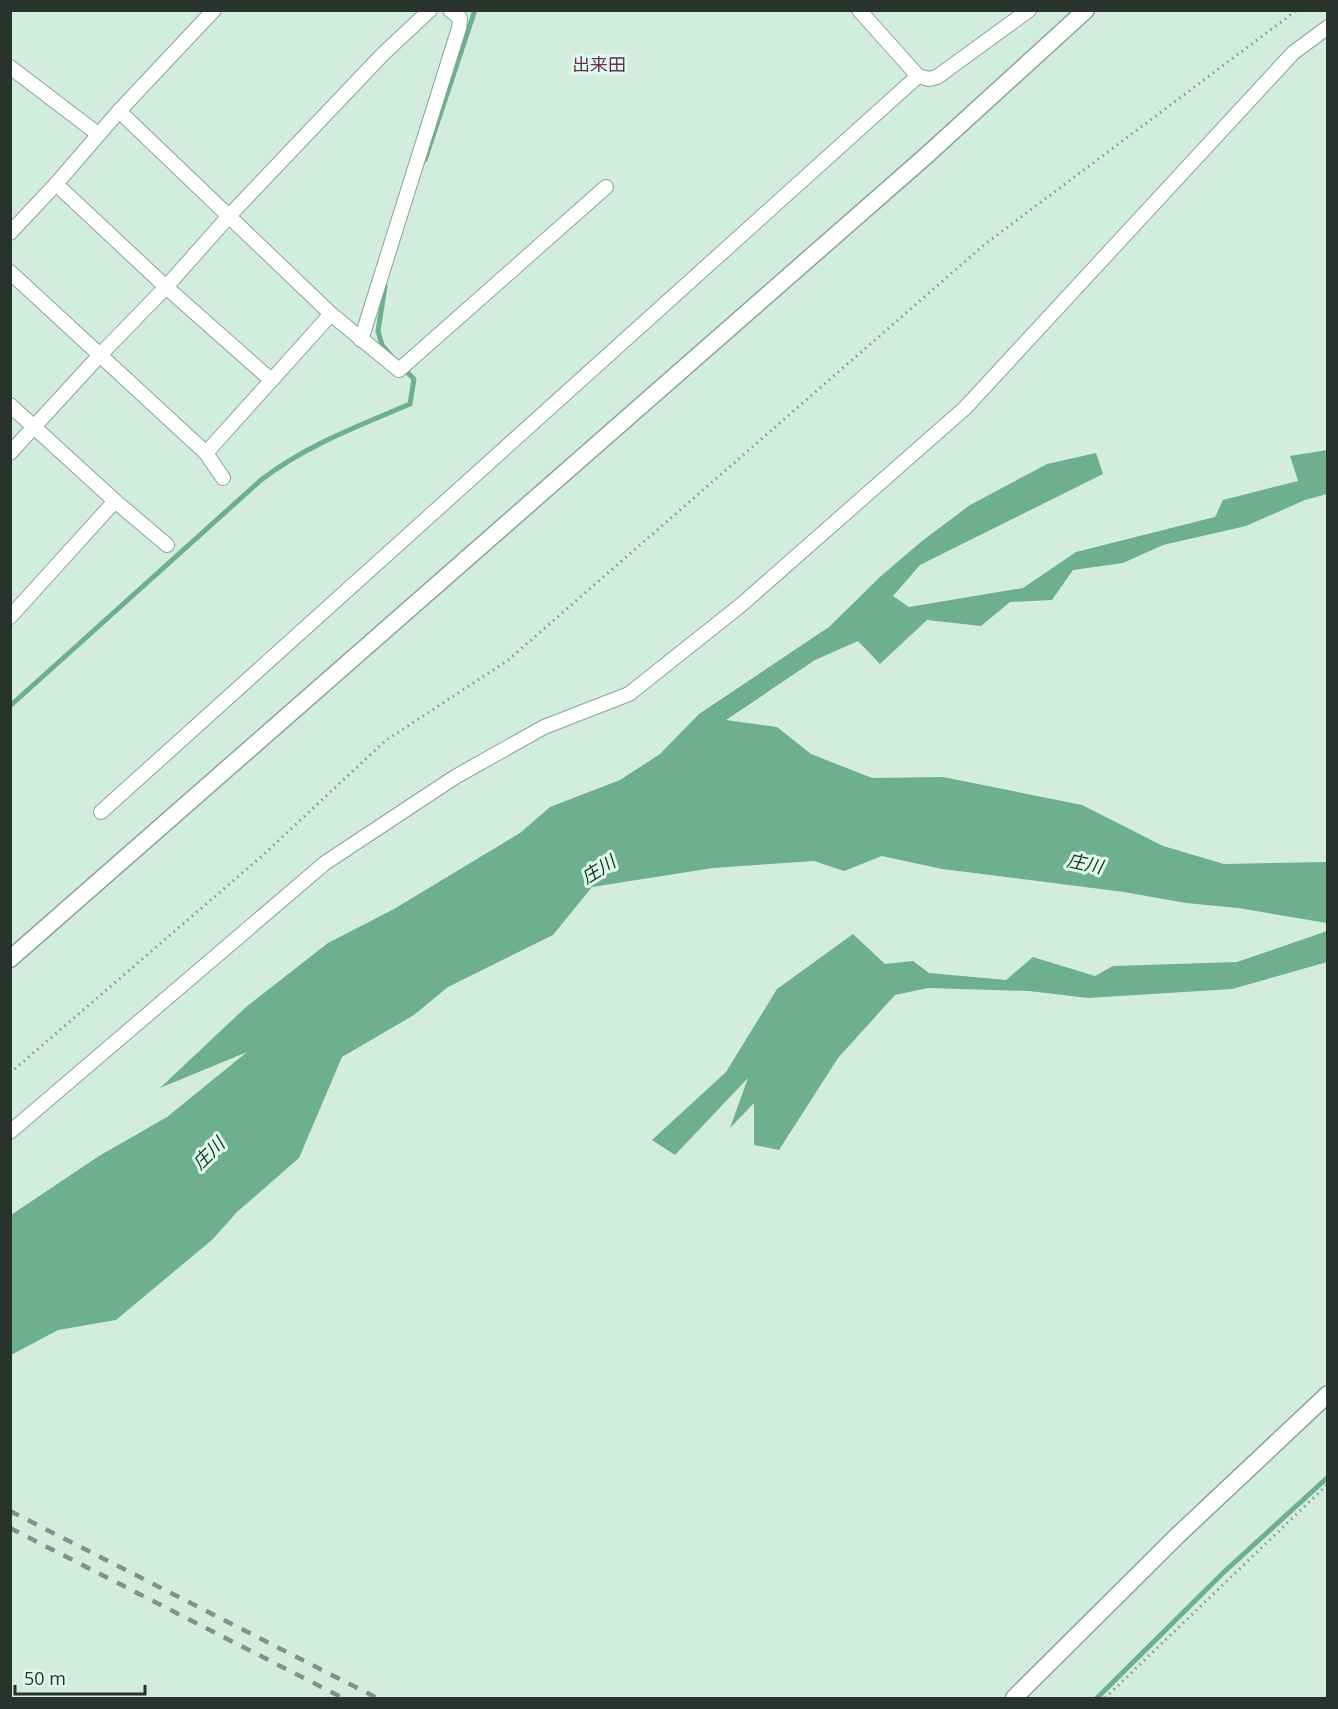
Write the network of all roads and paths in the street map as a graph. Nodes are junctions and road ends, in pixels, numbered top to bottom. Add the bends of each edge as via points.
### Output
1 (214, 10) edge
2 (430, 10) edge
3 (450, 10) edge
4 (860, 10) edge
5 (1029, 10) edge
6 (1086, 10) edge
7 (1297, 10) edge
8 (1328, 27) edge
9 (10, 67) edge
10 (918, 76) junction
11 (119, 111) junction
12 (98, 134) junction
13 (56, 184) junction
14 (606, 187) dead end
15 (229, 216) junction
16 (10, 233) edge
17 (10, 272) edge
18 (166, 287) junction
19 (331, 314) junction
20 (361, 339) junction
21 (99, 356) junction
22 (271, 381) junction
23 (10, 405) edge
24 (34, 427) junction
25 (10, 453) edge
26 (206, 453) junction
27 (223, 478) dead end
28 (115, 501) junction
29 (167, 545) dead end
30 (10, 617) edge
31 (101, 812) dead end
32 (10, 959) edge
33 (10, 1073) edge
34 (10, 1132) edge
35 (1328, 1394) edge
36 (1328, 1484) edge
37 (1014, 1698) edge
38 (1105, 1698) edge

1 - 11 street
2 - 15 street
3 - 20 street via 460,18 459,28
4 - 10 street
5 - 10 street via 937,77
6 - 32 street via 927,155
7 - 33 path via 985,244 507,661 385,741 262,856
8 - 34 street via 1293,53 965,408 741,605 629,694 544,727 455,777 325,863
9 - 12 street
10 - 31 street
11 - 12 street
11 - 15 street
12 - 13 street
13 - 16 street
13 - 18 street
14 - 20 street via 399,370
15 - 18 street
15 - 19 street
17 - 21 street
18 - 21 street
18 - 22 street
19 - 20 street
19 - 22 street
21 - 24 street
21 - 26 street
22 - 26 street
23 - 24 street
24 - 25 street
24 - 28 street
26 - 27 street
28 - 29 street
28 - 30 street
35 - 37 street via 1177,1536
36 - 38 path

